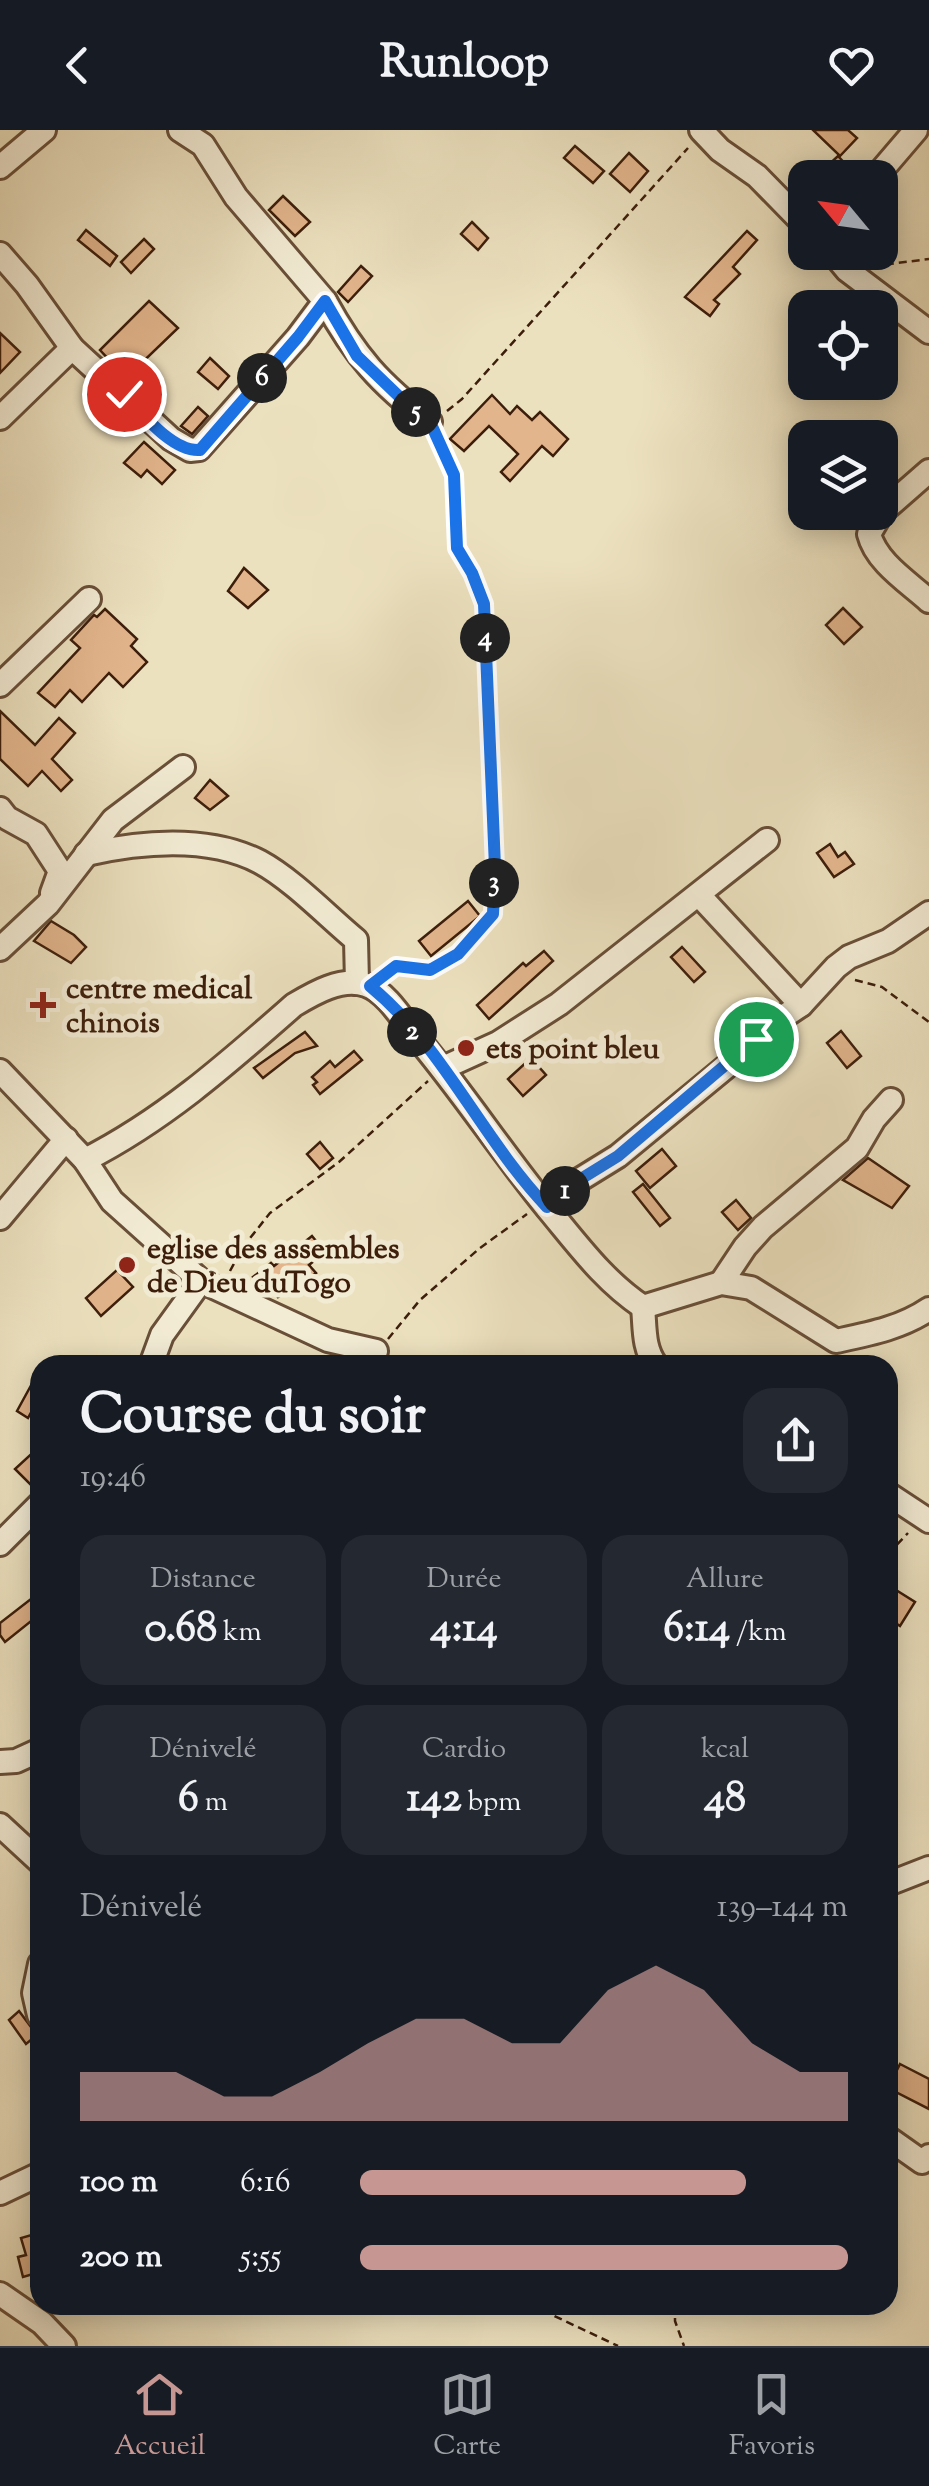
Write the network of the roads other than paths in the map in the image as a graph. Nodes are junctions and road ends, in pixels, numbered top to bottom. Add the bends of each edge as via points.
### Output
1 (44, 130) edge
2 (180, 130) edge
3 (916, 130) edge
4 (702, 131) edge
5 (890, 160) edge
6 (0, 167) edge
7 (788, 208) edge
8 (0, 254) edge
9 (850, 270) edge
10 (325, 301) junction
11 (929, 332) edge
12 (72, 348) junction
13 (0, 418) edge
14 (430, 422) road end
15 (929, 471) edge
16 (89, 599) dead end
17 (929, 601) edge
18 (0, 685) edge
19 (184, 767) dead end
20 (0, 809) edge
21 (767, 840) dead end
22 (86, 854) junction
23 (700, 896) junction
24 (48, 904) junction
25 (929, 913) edge
26 (0, 949) edge
27 (363, 984) junction
28 (801, 1006) junction
29 (442, 1068) junction
30 (0, 1070) edge
31 (891, 1100) dead end
32 (66, 1139) junction
33 (85, 1160) junction
34 (542, 1202) junction
35 (5, 1206) edge
36 (201, 1280) junction
37 (721, 1283) junction
38 (644, 1308) junction
39 (929, 1309) edge
40 (376, 1351) road end
41 (837, 1352) edge
42 (155, 1355) edge
43 (648, 1355) edge
44 (898, 1501) edge
45 (30, 1514) edge
46 (926, 1519) edge
47 (0, 1544) edge
48 (30, 1754) edge
49 (0, 1762) edge
50 (0, 1825) edge
51 (30, 1853) edge
52 (929, 1868) edge
53 (898, 1880) edge
54 (898, 2144) edge
55 (927, 2162) edge
56 (30, 2179) edge
57 (0, 2193) edge
58 (0, 2294) edge
59 (30, 2315) edge
60 (30, 2315) edge
61 (64, 2346) edge

1 - 6 street
2 - 10 street via 203,145 236,197
3 - 5 street
4 - 7 street
8 - 12 street
9 - 11 street
10 - 12 street via 200,450 171,439
10 - 14 street via 357,356
12 - 13 street
15 - 17 street via 882,512 869,534 886,563
16 - 18 street
19 - 22 street via 113,820
20 - 24 street via 36,834 60,870
21 - 23 street
22 - 24 street
22 - 27 street via 127,845 208,846 260,862 356,940
23 - 28 street
23 - 29 street via 559,1004
24 - 26 street
25 - 28 street via 849,957
27 - 29 street via 385,998
27 - 33 street via 314,993 172,1108
28 - 34 street via 618,1156
29 - 34 street
30 - 32 street
31 - 37 street via 856,1148 744,1247
32 - 33 street
32 - 35 street
33 - 36 street via 112,1202
34 - 38 street via 597,1269
36 - 40 street via 328,1340
36 - 42 street
37 - 38 street
37 - 41 street via 751,1288
38 - 43 street
39 - 41 street
44 - 46 street
45 - 47 street
48 - 49 street
50 - 51 street
52 - 53 street
54 - 55 street
56 - 57 street
58 - 59 street
60 - 61 street

